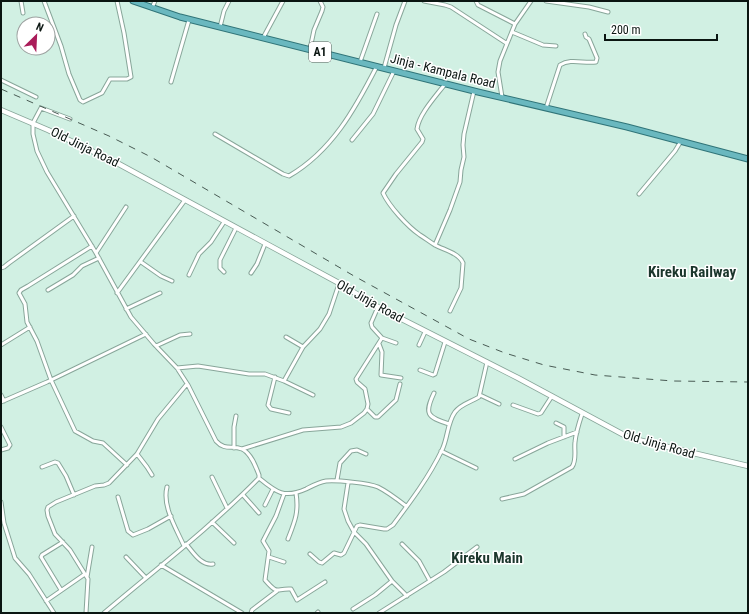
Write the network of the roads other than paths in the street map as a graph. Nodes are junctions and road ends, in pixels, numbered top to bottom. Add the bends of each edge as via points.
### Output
1 (21, 1) edge
2 (44, 1) edge
3 (117, 1) edge
4 (133, 1) edge
5 (155, 1) edge
6 (229, 1) edge
7 (283, 1) edge
8 (320, 1) edge
9 (405, 1) edge
10 (424, 1) edge
11 (476, 1) edge
12 (531, 1) edge
13 (546, 1) edge
14 (445, 3) edge
15 (152, 8) junction
16 (608, 12) dead end
17 (23, 13) dead end
18 (377, 14) dead end
19 (190, 20) junction
20 (515, 24) junction
21 (220, 27) junction
22 (512, 32) junction
23 (586, 34) dead end
24 (262, 38) junction
25 (506, 43) junction
26 (556, 46) dead end
27 (310, 50) junction
28 (360, 62) junction
29 (377, 66) junction
30 (384, 68) junction
31 (394, 71) junction
32 (1, 80) edge
33 (171, 82) dead end
34 (445, 84) junction
35 (474, 91) junction
36 (36, 97) dead end
37 (502, 97) junction
38 (546, 108) junction
39 (1, 110) edge
40 (70, 119) dead end
41 (33, 123) junction
42 (215, 134) dead end
43 (352, 140) dead end
44 (681, 141) junction
45 (748, 159) edge
46 (639, 194) dead end
47 (185, 200) junction
48 (126, 207) dead end
49 (74, 216) junction
50 (224, 222) junction
51 (236, 228) junction
52 (265, 244) junction
53 (435, 245) junction
54 (92, 246) junction
55 (96, 253) junction
56 (98, 258) junction
57 (141, 262) junction
58 (1, 268) edge
59 (224, 272) dead end
60 (251, 273) dead end
61 (189, 275) dead end
62 (172, 281) dead end
63 (340, 284) junction
64 (48, 290) dead end
65 (117, 293) junction
66 (160, 293) dead end
67 (378, 307) junction
68 (126, 309) junction
69 (450, 310) dead end
70 (30, 327) junction
71 (425, 332) junction
72 (146, 334) junction
73 (190, 334) dead end
74 (286, 337) dead end
75 (382, 338) junction
76 (445, 342) junction
77 (396, 343) dead end
78 (379, 344) junction
79 (1, 345) edge
80 (419, 345) dead end
81 (156, 346) junction
82 (304, 347) junction
83 (487, 362) junction
84 (178, 368) junction
85 (420, 370) dead end
86 (275, 377) junction
87 (401, 378) dead end
88 (51, 380) junction
89 (284, 381) junction
90 (187, 384) junction
91 (400, 384) dead end
92 (434, 393) dead end
93 (1, 395) edge
94 (313, 395) dead end
95 (480, 395) junction
96 (552, 396) junction
97 (2, 402) edge
98 (499, 404) dead end
99 (513, 406) dead end
100 (367, 409) junction
101 (289, 413) dead end
102 (582, 414) junction
103 (236, 416) dead end
104 (556, 423) dead end
105 (449, 424) junction
106 (1, 428) edge
107 (577, 432) junction
108 (564, 437) junction
109 (234, 448) junction
110 (242, 449) junction
111 (1, 450) edge
112 (441, 451) junction
113 (137, 454) junction
114 (366, 454) dead end
115 (515, 459) dead end
116 (127, 464) junction
117 (748, 466) edge
118 (42, 467) dead end
119 (476, 468) dead end
120 (152, 475) dead end
121 (212, 477) dead end
122 (259, 478) junction
123 (337, 480) junction
124 (348, 483) junction
125 (167, 486) dead end
126 (273, 489) junction
127 (296, 493) junction
128 (284, 494) junction
129 (74, 495) junction
130 (243, 495) junction
131 (118, 497) dead end
132 (502, 499) dead end
133 (1, 502) edge
134 (265, 505) dead end
135 (406, 506) junction
136 (227, 508) junction
137 (259, 513) dead end
138 (171, 516) junction
139 (212, 522) junction
140 (354, 532) junction
141 (288, 539) dead end
142 (63, 542) junction
143 (234, 543) dead end
144 (402, 544) dead end
145 (185, 545) junction
146 (92, 547) dead end
147 (477, 547) dead end
148 (310, 554) dead end
149 (126, 557) dead end
150 (269, 557) junction
151 (284, 562) dead end
152 (214, 564) dead end
153 (161, 565) junction
154 (86, 576) junction
155 (146, 578) junction
156 (392, 581) junction
157 (430, 581) junction
158 (325, 582) dead end
159 (61, 590) junction
160 (278, 591) junction
161 (407, 596) junction
162 (46, 601) junction
163 (353, 609) dead end
164 (54, 613) edge
165 (86, 613) edge
166 (104, 613) edge
167 (242, 613) edge
168 (251, 613) edge
169 (379, 613) edge

1 - 17 street
2 - 3 street via 61,46 68,74 82,102 102,93 110,79 132,77
4 - 15 highway, Jinja - Kampala Road / A1
5 - 15 street
6 - 21 street
7 - 24 street
8 - 27 street via 323,7
9 - 30 street
10 - 14 street
11 - 20 street via 478,5
12 - 20 street
13 - 16 street
14 - 25 street
15 - 19 highway, Jinja - Kampala Road / A1
18 - 28 street
19 - 21 highway, Jinja - Kampala Road / A1
19 - 33 street
20 - 22 street
21 - 24 highway, Jinja - Kampala Road / A1
22 - 25 street
22 - 26 street via 543,45
23 - 38 street via 597,58 596,62 569,61 560,65
24 - 27 highway, Jinja - Kampala Road / A1
25 - 37 street via 498,67
27 - 28 highway, Jinja - Kampala Road / A1
28 - 29 highway, Jinja - Kampala Road / A1
29 - 30 highway, Jinja - Kampala Road / A1
29 - 42 street via 361,98 329,144 308,164 289,176
30 - 31 highway, Jinja - Kampala Road / A1
31 - 34 highway, Jinja - Kampala Road / A1
31 - 43 street via 373,114
32 - 36 street
34 - 35 highway, Jinja - Kampala Road / A1
34 - 53 street via 421,116 417,129 423,139 422,142 383,193 412,229
35 - 37 highway, Jinja - Kampala Road / A1
35 - 53 street via 464,134 460,182
37 - 38 highway, Jinja - Kampala Road / A1
38 - 44 highway, Jinja - Kampala Road / A1
39 - 41 main road, Old Jinja Road
40 - 41 street via 41,108
41 - 47 main road, Old Jinja Road via 117,163
41 - 49 street via 33,139 39,156
44 - 45 highway, Jinja - Kampala Road / A1
44 - 46 street
47 - 50 main road, Old Jinja Road
47 - 57 street
48 - 55 street
49 - 54 street
49 - 58 street
50 - 51 main road, Old Jinja Road
50 - 61 street via 211,242 199,254
51 - 52 main road, Old Jinja Road
51 - 59 street via 220,260 220,268
52 - 60 street
52 - 63 main road, Old Jinja Road
53 - 69 street via 451,252 463,263 461,288
54 - 55 street
54 - 70 street via 20,292 26,304 27,322
55 - 56 street
56 - 64 street
56 - 65 street
57 - 62 street
57 - 65 street
63 - 67 main road, Old Jinja Road
63 - 82 street via 329,314
65 - 68 street
66 - 68 street
67 - 71 main road, Old Jinja Road
67 - 75 street via 371,323
68 - 72 street
70 - 79 street
70 - 88 street
71 - 76 main road, Old Jinja Road
71 - 80 street
72 - 81 street
72 - 88 street
73 - 81 street via 180,335
74 - 82 street
75 - 77 street
75 - 78 street
76 - 83 main road, Old Jinja Road
76 - 85 street via 435,374
78 - 87 street via 382,352 381,375
78 - 100 street via 356,379 365,389
81 - 84 street
82 - 89 street
83 - 95 street
83 - 96 main road, Old Jinja Road
84 - 86 street via 198,366
84 - 90 street
86 - 89 street
86 - 101 street via 268,406
88 - 97 street
88 - 116 street via 75,431 103,444
89 - 94 street
90 - 109 street via 216,441 223,447
90 - 113 street via 158,419
91 - 100 street via 396,400 378,417
92 - 105 street via 428,411 440,421
93 - 97 street
95 - 98 street
95 - 105 street via 458,409
96 - 99 street via 538,414
96 - 102 main road, Old Jinja Road
100 - 110 street via 345,426 303,430
102 - 107 street
102 - 117 main road, Old Jinja Road via 634,439
103 - 109 street
104 - 108 street via 564,427
105 - 112 street
106 - 111 street via 10,443 8,448
107 - 108 street
107 - 132 street via 572,467 524,494
108 - 115 street
109 - 110 street
110 - 122 street via 250,456
112 - 119 street
112 - 135 street via 423,485
113 - 116 street
113 - 120 street
114 - 123 street via 357,450 351,451 340,463
116 - 129 street via 107,484
118 - 129 street via 58,463
121 - 136 street
122 - 126 street
122 - 130 street
123 - 124 street
123 - 127 street via 318,483
124 - 135 street via 376,486
124 - 140 street via 345,513
125 - 138 street via 165,496
126 - 128 street
126 - 134 street
127 - 128 street
127 - 141 street via 298,506
128 - 150 street via 263,541 269,551
129 - 142 street via 56,502 47,510 53,532
130 - 136 street
130 - 137 street
131 - 138 street via 128,531 133,535
133 - 162 street via 4,523 15,558
135 - 140 street via 390,527 384,529 360,525
136 - 139 street
138 - 145 street
139 - 143 street
139 - 145 street
140 - 148 street via 342,555 334,553 322,563
140 - 156 street via 366,544
142 - 154 street
142 - 159 street via 41,558
144 - 157 street via 419,561
145 - 152 street via 201,561
145 - 153 street
146 - 154 street
147 - 157 street
149 - 155 street
150 - 151 street
150 - 160 street via 265,580 272,589
153 - 155 street
153 - 167 street
154 - 159 street
154 - 165 street
155 - 166 street
156 - 161 street
156 - 163 street
157 - 161 street
158 - 160 street via 297,600 291,589
159 - 162 street
160 - 168 street
161 - 169 street
162 - 164 street

